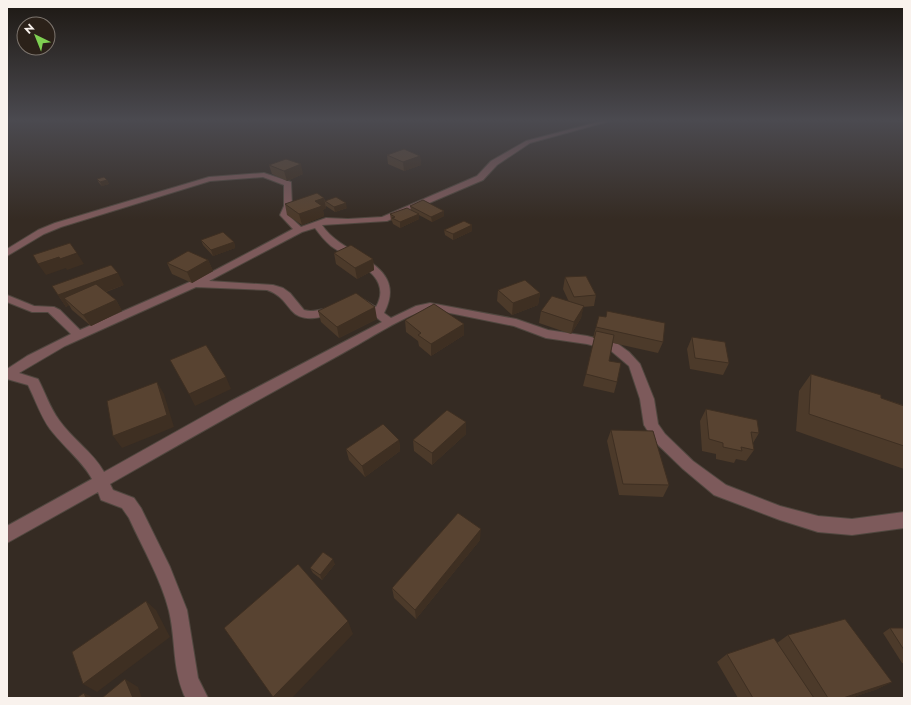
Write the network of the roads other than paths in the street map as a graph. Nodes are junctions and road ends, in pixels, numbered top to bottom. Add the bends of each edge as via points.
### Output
1 (509, 154) edge
2 (317, 224) junction
3 (299, 230) junction
4 (7, 253) edge
5 (196, 284) junction
6 (7, 298) edge
7 (378, 314) junction
8 (390, 323) junction
9 (78, 335) junction
10 (8, 374) edge
11 (102, 482) junction
12 (904, 520) edge
13 (7, 535) edge
14 (198, 698) edge

1 - 2 street via 494,163 480,178 384,219
2 - 3 street
2 - 7 street via 338,246 377,271 385,285 384,304
3 - 4 street via 284,215 288,206 288,184 264,175 225,177 180,187 58,225 41,232
3 - 5 street
5 - 7 street via 268,287 280,290 298,312 310,316 362,301
5 - 9 street
6 - 9 street via 32,309 50,309 56,312
7 - 8 street
8 - 11 street via 234,406
8 - 12 street via 420,308 430,306 516,323 563,338 610,345 634,364 647,399 651,425 660,438 688,466 720,490 780,514 818,524 852,527
9 - 10 street
10 - 11 street via 33,382 54,424 93,466
11 - 13 street
11 - 14 street via 108,495 128,503 135,513 170,584 179,613 186,678

